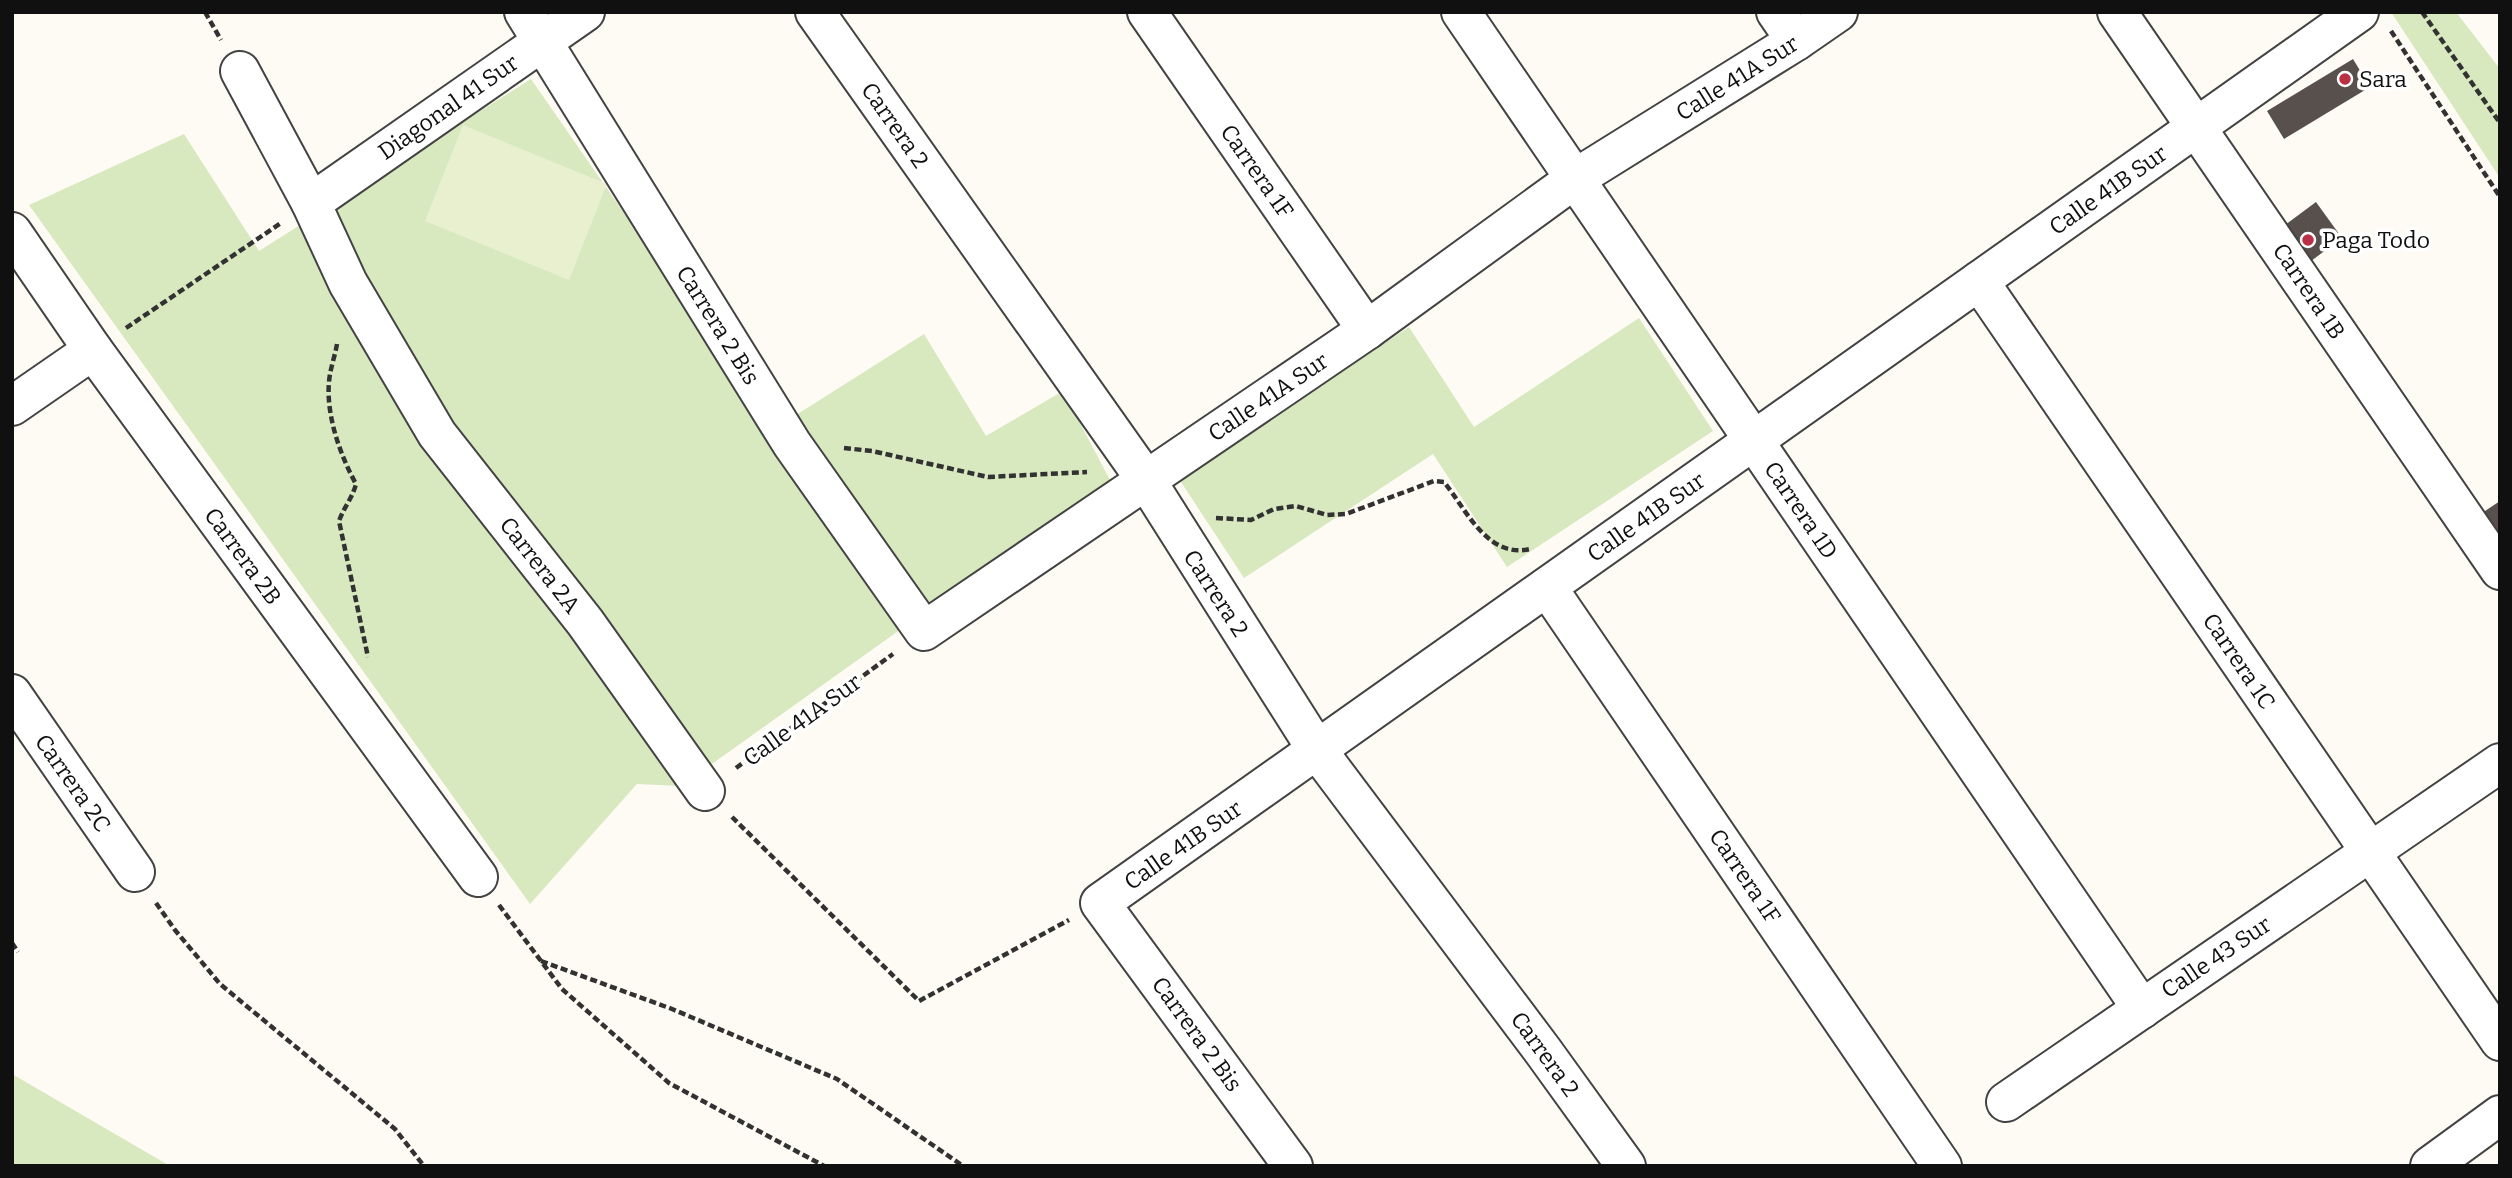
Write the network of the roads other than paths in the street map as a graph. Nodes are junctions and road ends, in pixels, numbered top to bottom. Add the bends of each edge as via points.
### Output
1 (585, 12) edge
2 (815, 12) edge
3 (1147, 12) edge
4 (1461, 12) edge
5 (1838, 12) edge
6 (2117, 12) edge
7 (2372, 18) edge
8 (534, 27) edge
9 (1786, 27) edge
10 (240, 71) dead end
11 (2196, 127) junction
12 (1576, 178) junction
13 (311, 203) junction
14 (12, 232) edge
15 (1979, 281) junction
16 (1367, 330) junction
17 (93, 350) junction
18 (12, 406) edge
19 (1754, 441) junction
20 (1148, 485) junction
21 (2500, 570) edge
22 (1547, 587) junction
23 (924, 631) joint
24 (12, 694) edge
25 (1317, 750) junction
26 (2500, 763) edge
27 (705, 791) road end
28 (2370, 852) junction
29 (135, 872) road end
30 (478, 877) road end
31 (1100, 903) joint
32 (2142, 1009) junction
33 (2500, 1041) edge
34 (2006, 1102) dead end
35 (2500, 1115) edge
36 (1293, 1166) edge
37 (1626, 1166) edge
38 (1942, 1166) edge
39 (2430, 1166) edge

1 - 8 street, Diagonal 41 Sur
2 - 20 street, Carrera 2
3 - 16 street, Carrera 1F
4 - 12 street, Carrera 1D
5 - 9 street, Calle 41A Sur
6 - 11 street, Carrera 1B
7 - 11 street, Calle 41B Sur
8 - 13 street, Diagonal 41 Sur
8 - 23 street, Carrera 2 Bis via 792,444
9 - 12 street, Calle 41A Sur
10 - 13 street, Carrera 2A
11 - 15 street, Calle 41B Sur
11 - 21 street, Carrera 1B
12 - 16 street, Calle 41A Sur
12 - 19 street, Carrera 1D
13 - 27 street, Carrera 2A via 348,283 437,434 585,622
14 - 17 street, Carrera 2B
15 - 19 street, Calle 41B Sur
15 - 28 street, Carrera 1C
16 - 20 street, Calle 41A Sur
17 - 18 street
17 - 30 street, Carrera 2B
19 - 22 street, Calle 41B Sur
19 - 32 street, Carrera 1D
20 - 23 street, Calle 41A Sur
20 - 25 street, Carrera 2
22 - 25 street, Calle 41B Sur
22 - 38 street, Carrera 1F
24 - 29 street, Carrera 2C
25 - 31 street, Calle 41B Sur
25 - 37 street, Carrera 2
26 - 28 street, Calle 43 Sur
28 - 32 street, Calle 43 Sur
28 - 33 street, Carrera 1C
31 - 36 street, Carrera 2 Bis
32 - 34 street, Calle 43 Sur
35 - 39 street

